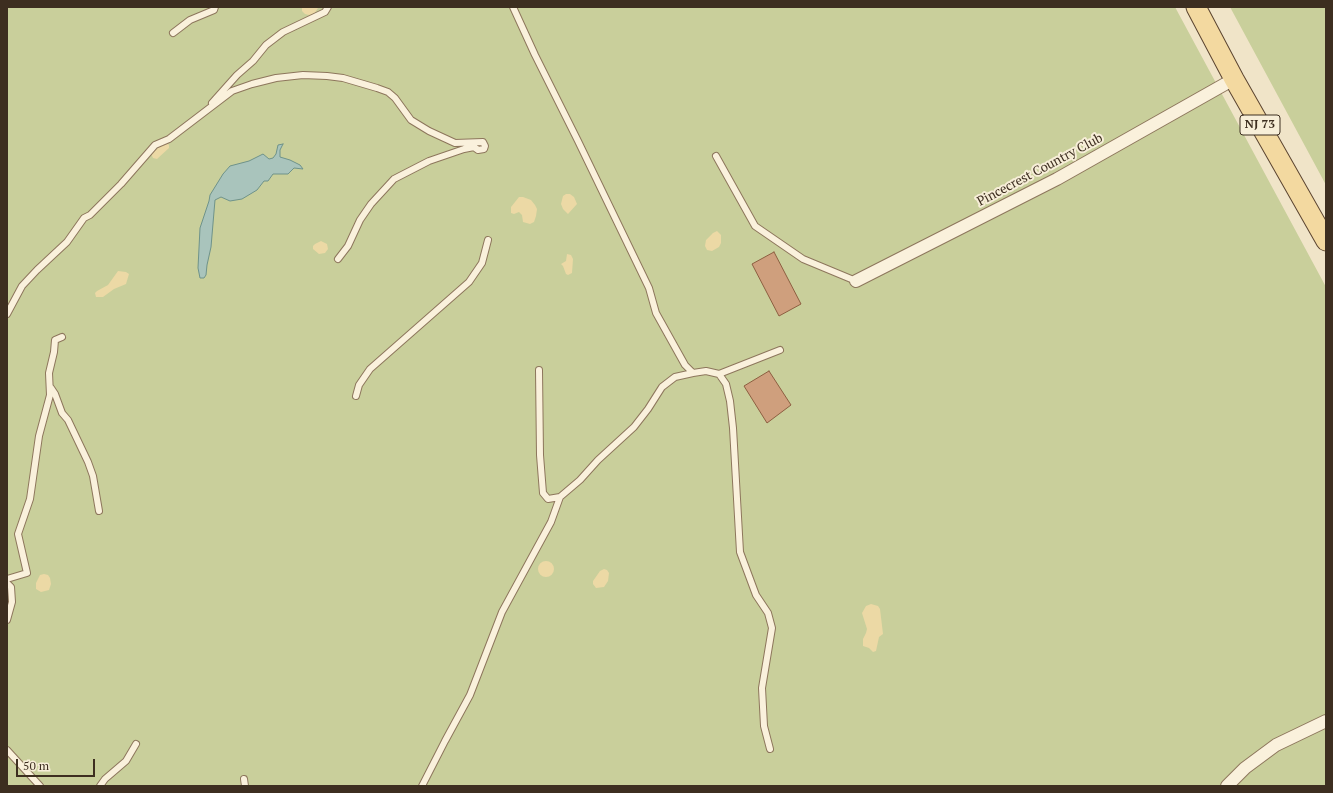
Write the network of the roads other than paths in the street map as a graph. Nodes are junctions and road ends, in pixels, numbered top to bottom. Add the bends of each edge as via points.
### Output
1 (215, 7) edge
2 (328, 7) edge
3 (513, 7) edge
4 (1196, 7) edge
5 (173, 33) dead end
6 (1234, 79) junction
7 (206, 110) junction
8 (716, 156) dead end
9 (488, 240) dead end
10 (1326, 241) edge
11 (338, 259) dead end
12 (856, 282) joint
13 (7, 314) edge
14 (62, 337) dead end
15 (780, 350) dead end
16 (539, 370) dead end
17 (693, 373) junction
18 (719, 374) junction
19 (50, 386) junction
20 (356, 396) dead end
21 (560, 497) junction
22 (99, 511) dead end
23 (7, 579) edge
24 (7, 583) edge
25 (7, 620) edge
26 (1326, 721) edge
27 (136, 744) dead end
28 (770, 749) dead end
29 (7, 750) edge
30 (40, 786) edge
31 (100, 786) edge
32 (422, 786) edge
33 (1227, 786) edge

1 - 5 lane via 214,10 190,20
2 - 7 lane via 325,12 282,32 266,45
3 - 17 lane via 650,288 656,313 685,365
4 - 6 main road, NJ 73
6 - 10 main road, NJ 73
6 - 12 street, Pincecrest Country Club via 1057,179
7 - 11 lane via 232,91 252,84 303,75 327,76 343,78 388,92 411,120 455,143 483,142 484,150 474,147 451,153 394,179 371,204
7 - 13 lane via 168,139 155,145 121,184 84,218 67,242 22,286
8 - 12 lane via 755,226 803,259
9 - 20 lane via 482,263 470,282 370,369 359,385
14 - 19 lane via 55,340
15 - 18 lane
16 - 21 lane via 543,493 548,499
17 - 18 lane via 706,371
17 - 21 lane via 676,377 662,387 634,427
18 - 28 lane via 726,384 730,401 740,552 772,628 762,688 764,726
19 - 22 lane via 88,462
19 - 23 lane via 50,396 39,436 30,499 18,534 27,573
21 - 32 lane via 551,522 502,612 470,696
24 - 25 lane via 11,587 12,602
26 - 33 street via 1276,745 1245,768
27 - 31 lane via 126,761
29 - 30 lane

